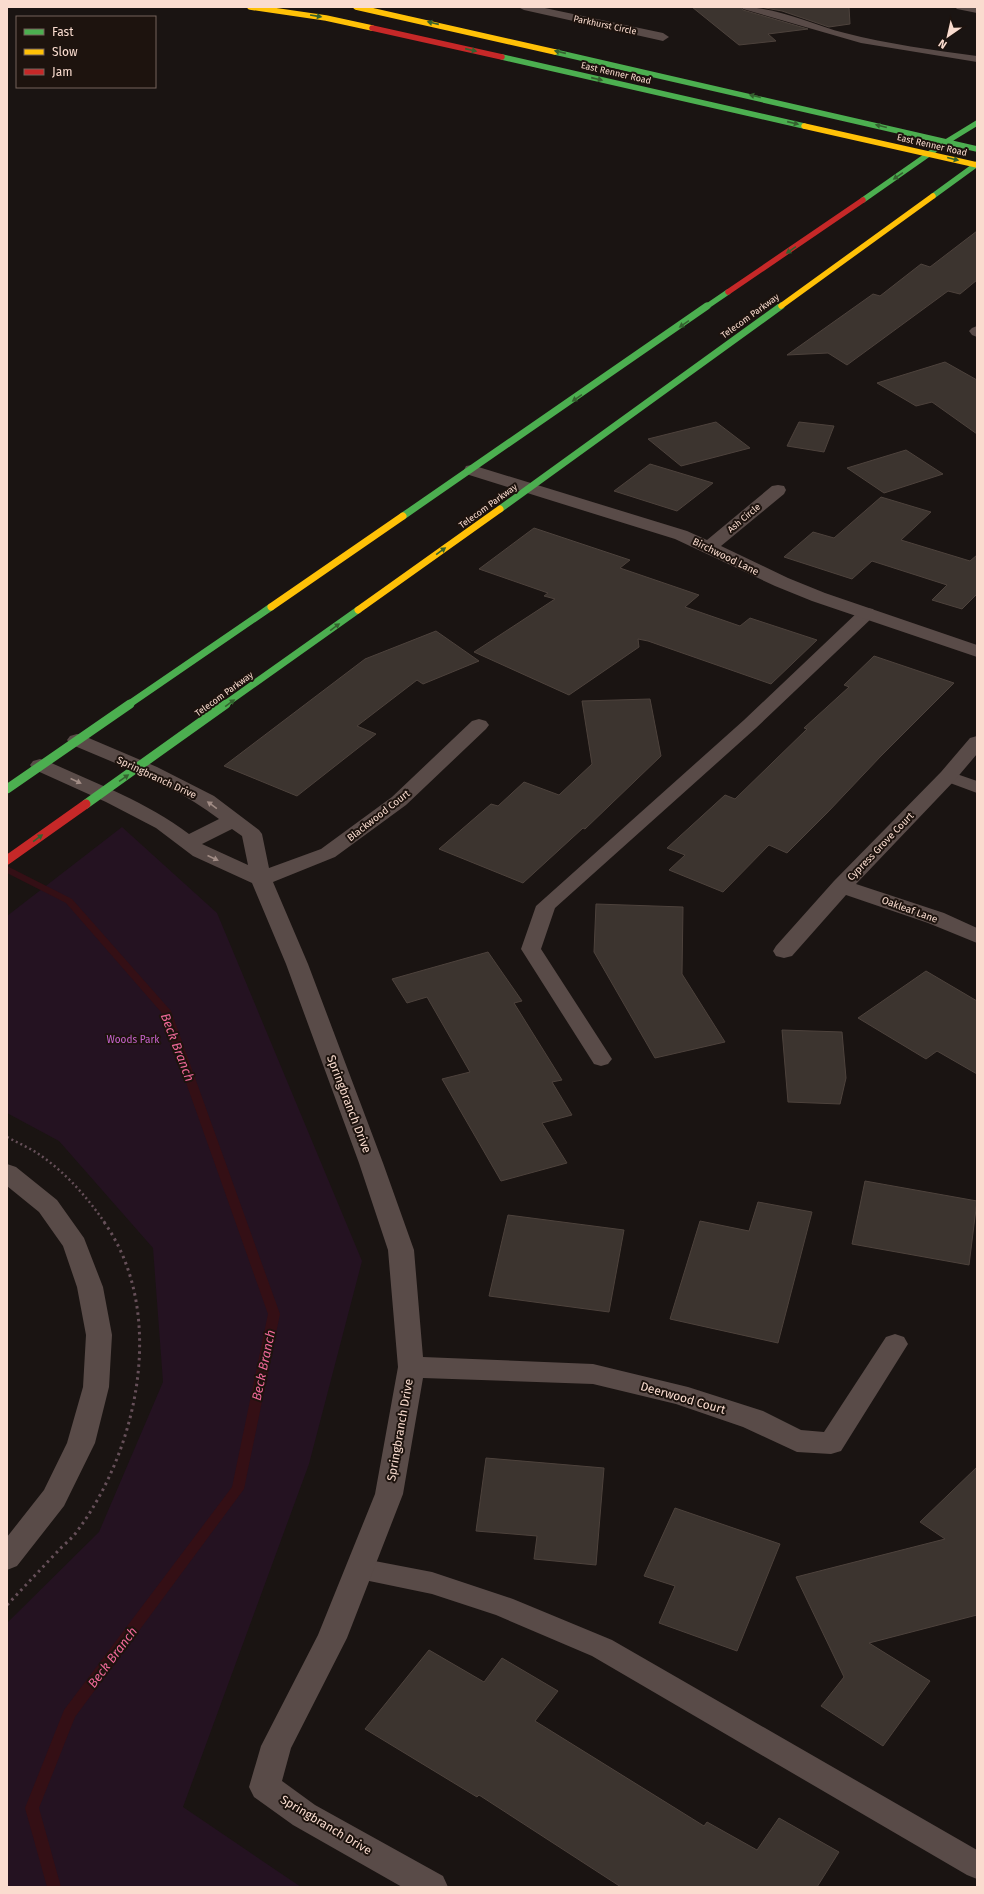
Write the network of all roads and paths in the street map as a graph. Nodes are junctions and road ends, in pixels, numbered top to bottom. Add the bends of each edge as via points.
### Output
1 (250, 7) edge
2 (356, 7) edge
3 (524, 7) edge
4 (747, 7) edge
5 (961, 7) edge
6 (977, 10) edge
7 (663, 38) dead end
8 (977, 59) edge
9 (977, 123) edge
10 (946, 142) junction
11 (977, 149) edge
12 (930, 154) junction
13 (976, 165) edge
14 (472, 470) junction
15 (529, 488) junction
16 (778, 490) dead end
17 (710, 546) junction
18 (867, 613) junction
19 (977, 651) edge
20 (479, 725) dead end
21 (77, 740) junction
22 (977, 742) edge
23 (40, 765) junction
24 (139, 767) junction
25 (948, 776) junction
26 (977, 787) edge
27 (7, 790) edge
28 (102, 793) junction
29 (233, 820) junction
30 (188, 843) junction
31 (7, 860) edge
32 (261, 879) junction
33 (842, 886) junction
34 (977, 936) edge
35 (784, 951) dead end
36 (601, 1059) dead end
37 (7, 1173) edge
38 (895, 1344) dead end
39 (411, 1367) junction
40 (7, 1558) edge
41 (359, 1569) junction
42 (977, 1865) edge
43 (432, 1887) edge

1 -> 12 street, East Renner Road via 374,28
10 -> 2 street, East Renner Road
3 - 7 street, Parkhurst Circle
4 - 8 lane via 845,36 919,51
5 - 6 street
9 - 10 street
10 - 11 street, East Renner Road
10 - 12 street
12 -> 13 street, East Renner Road
12 -> 14 street
13 - 15 street, Telecom Parkway
14 - 15 street, Birchwood Lane
14 - 21 street
15 - 17 street, Birchwood Lane
24 -> 15 street, Telecom Parkway
16 - 17 street, Ash Circle
17 - 18 street, Birchwood Lane via 756,571 798,589
18 - 19 street, Birchwood Lane
18 - 36 lane via 750,724 546,906 531,949
20 - 32 street, Blackwood Court via 399,801 328,853
21 - 23 street
21 - 24 street, Springbranch Drive
22 - 25 street, Cypress Grove Court
23 - 27 street
23 -> 28 street
28 -> 24 street, Telecom Parkway
29 -> 24 street, Springbranch Drive via 207,800
25 - 26 lane
25 - 33 street, Cypress Grove Court
28 - 30 street via 163,824
31 -> 28 street, Telecom Parkway
29 - 30 street
29 - 32 street, Springbranch Drive via 252,834
30 -> 32 street via 200,852
32 - 39 street, Springbranch Drive via 297,964 401,1250
33 - 34 street, Oakleaf Lane via 936,918
33 - 35 street, Cypress Grove Court
37 - 40 street via 48,1206 75,1244 90,1288 98,1335 96,1387 82,1443 54,1498
38 - 39 street, Deerwood Court via 831,1443 797,1441 753,1419 678,1394 593,1374
39 - 41 street, Springbranch Drive via 389,1494
41 - 42 lane via 432,1584 504,1606 602,1648
41 - 43 street, Springbranch Drive via 332,1638 276,1746 265,1787 304,1815

